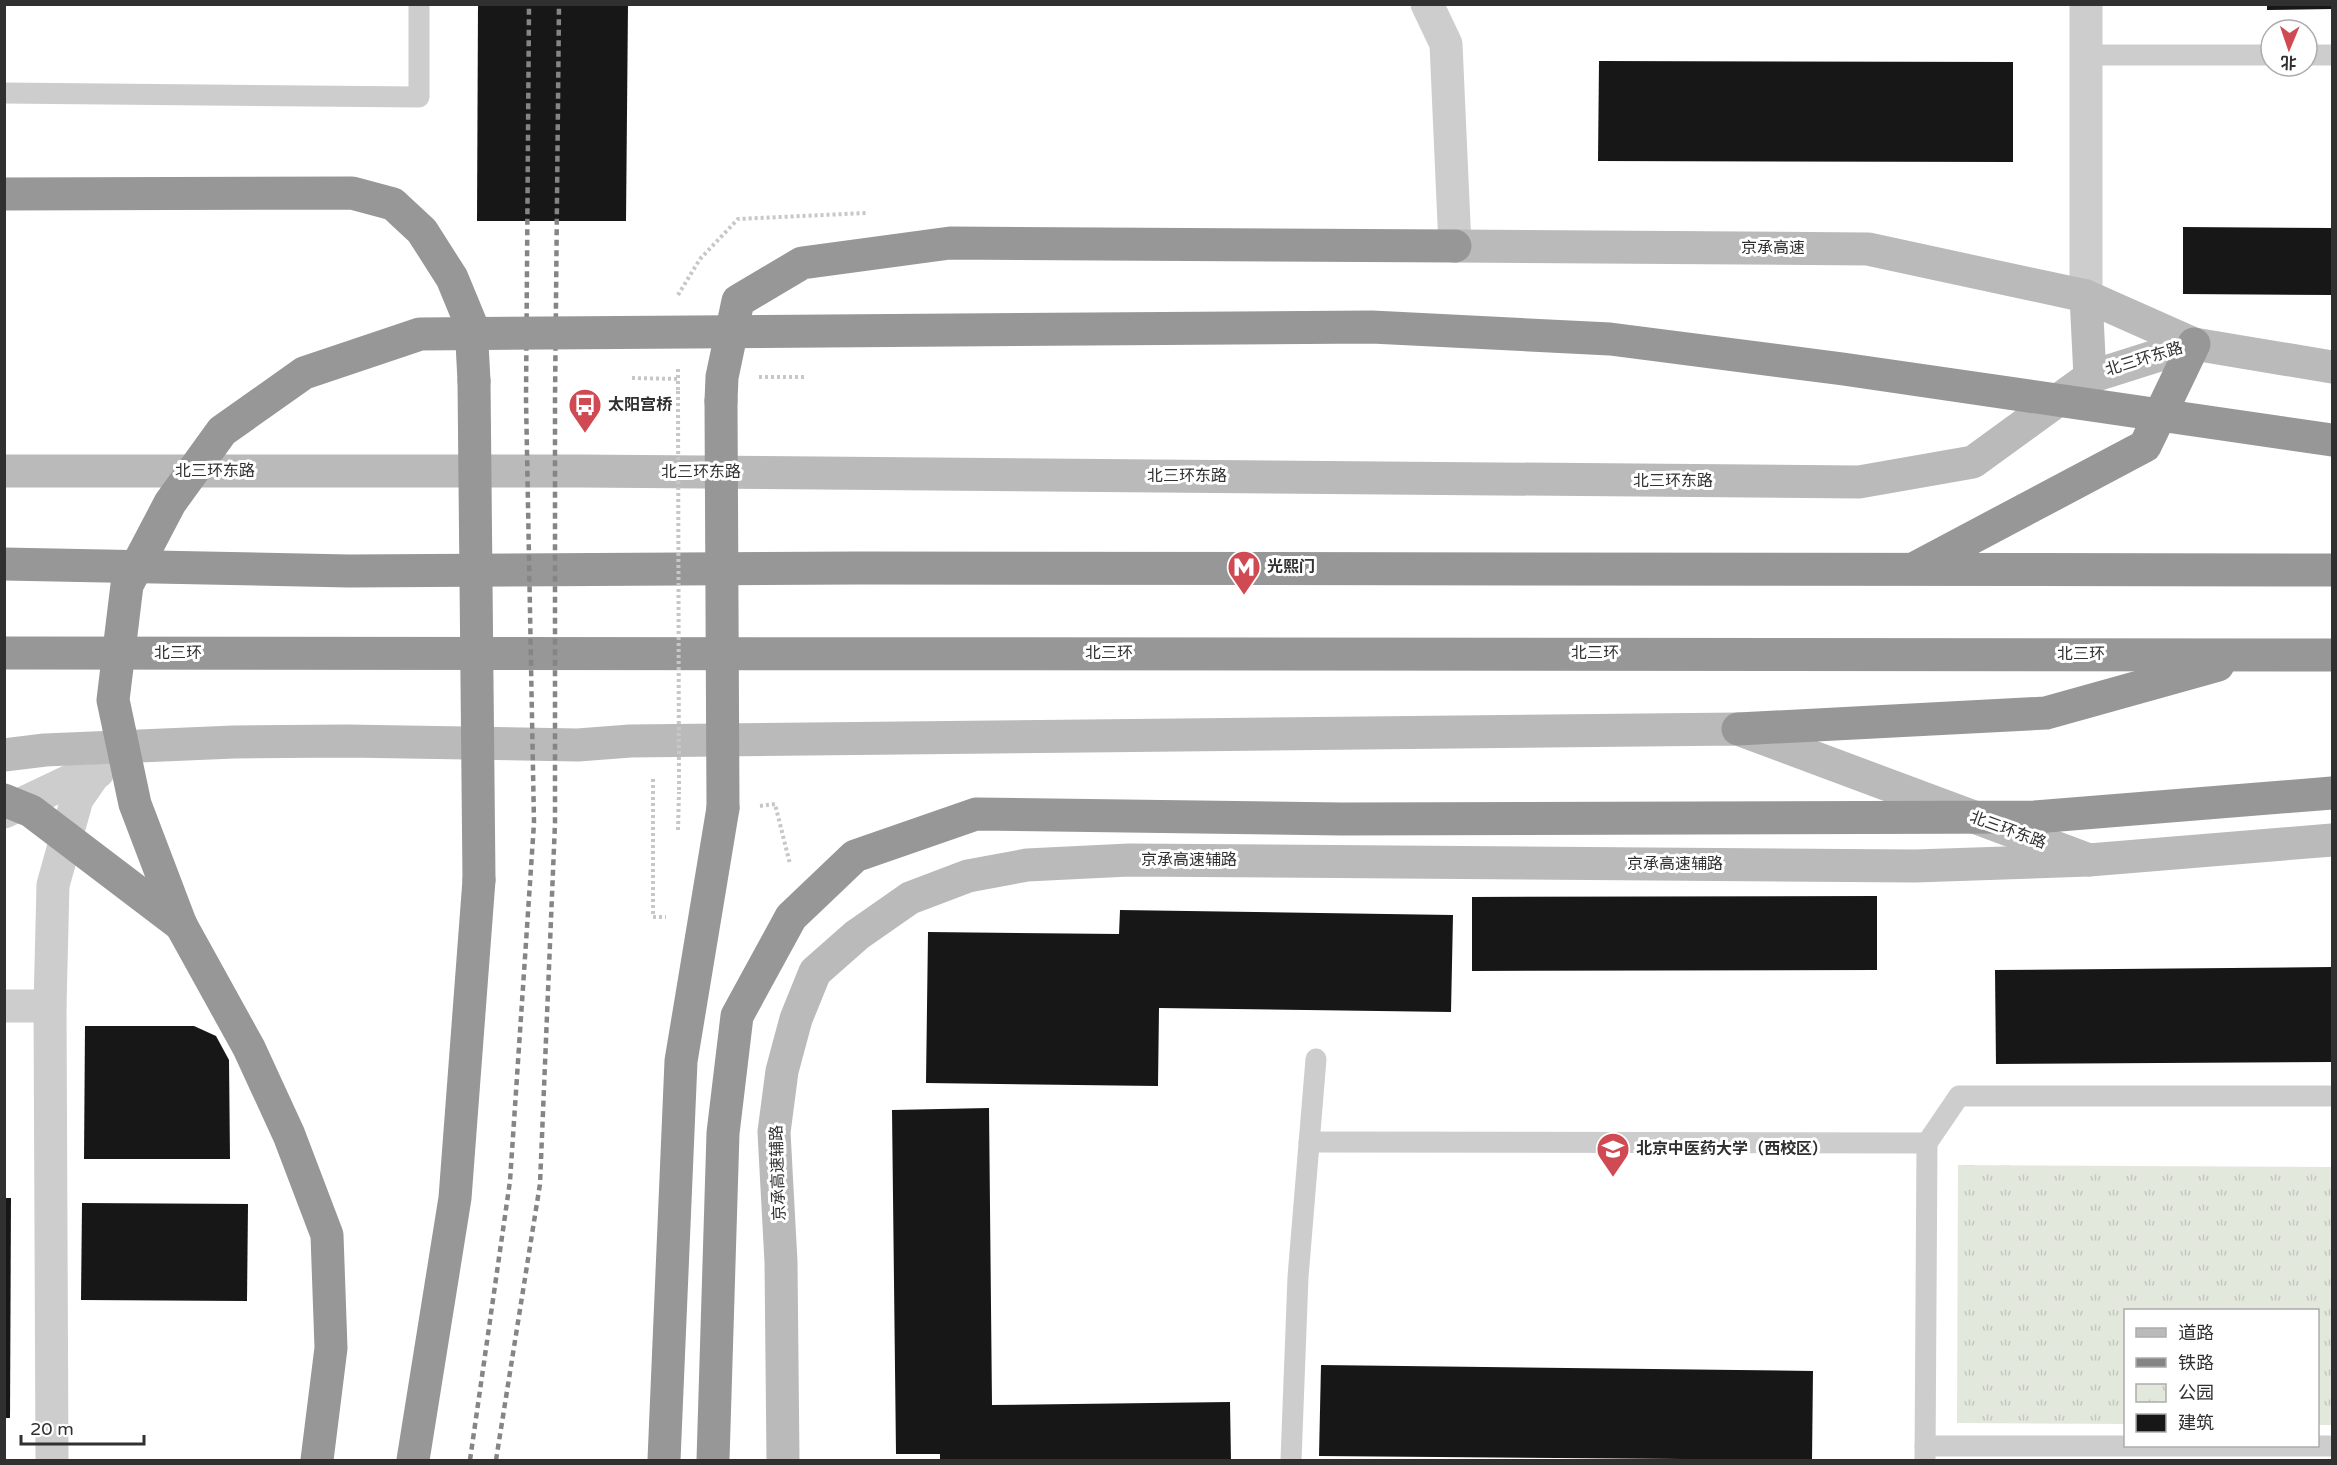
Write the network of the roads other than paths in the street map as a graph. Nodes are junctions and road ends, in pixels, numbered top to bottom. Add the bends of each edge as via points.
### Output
1 (419, 4) edge
2 (1427, 4) edge
3 (2086, 4) edge
4 (2085, 55) junction
5 (2259, 55) edge
6 (4, 93) edge
7 (4, 194) edge
8 (1455, 246) junction
9 (2086, 296) junction
10 (2194, 344) junction
11 (2332, 367) edge
12 (2090, 377) junction
13 (2332, 440) edge
14 (4, 471) edge
15 (4, 564) edge
16 (1911, 570) junction
17 (2332, 570) edge
18 (4, 653) edge
19 (2260, 654) junction
20 (2332, 655) edge
21 (1738, 729) junction
22 (234, 742) junction
23 (4, 755) edge
24 (94, 773) junction
25 (2332, 793) edge
26 (4, 800) edge
27 (4, 812) edge
28 (2332, 840) edge
29 (2089, 860) junction
30 (182, 925) junction
31 (4, 1006) edge
32 (50, 1006) junction
33 (1316, 1059) dead end
34 (2332, 1096) edge
35 (1309, 1142) junction
36 (1927, 1143) junction
37 (2281, 1447) edge
38 (1925, 1454) edge
39 (52, 1461) edge
40 (316, 1461) edge
41 (413, 1461) edge
42 (664, 1461) edge
43 (713, 1461) edge
44 (783, 1461) edge
45 (1291, 1461) edge

1 - 6 lane via 419,97
2 - 8 street via 1446,44
3 - 4 street
4 - 5 lane
4 - 9 street
7 - 41 highway, bridge via 352,193 393,204 422,231 452,278 471,324 478,880 455,1198
8 - 9 street, 京承高速 via 1868,249
8 - 42 highway, bridge via 950,243 802,263 738,301 722,377 721,401 723,808 681,1061
9 - 10 street, 京承高速
9 - 12 street
10 - 11 street, 北三环东路
10 - 12 street, 北三环东路
10 - 16 highway via 2145,446
12 - 14 street, 北三环东路 via 1973,462 1859,482 582,471
13 - 30 highway, bridge via 1610,339 1372,327 420,334 304,373 222,431 170,503 127,585 113,700 135,804
15 - 16 highway via 349,571
16 - 17 highway
18 - 19 highway, 北三环
19 - 20 highway, 北三环
19 - 21 highway via 2046,713
21 - 22 street, 北三环东路 via 630,741 578,745
21 - 29 street, 北三环东路
22 - 23 street, 北三环东路
22 - 24 street
24 - 27 street
24 - 32 street via 77,799 53,885
25 - 43 highway, bridge via 2035,817 1342,819 976,814 855,856 791,917 737,1016 723,1133
26 - 30 highway, bridge via 30,811
28 - 29 street, 北三环东路
29 - 44 street, 京承高速辅路 via 1915,866 1129,860 1027,865 968,876 910,898 857,935 815,972 795,1019 782,1071 774,1132 781,1262
30 - 40 highway via 249,1048 289,1135 327,1235 331,1348
31 - 32 street
32 - 39 street
33 - 35 lane
34 - 36 lane via 1959,1096
35 - 36 lane
35 - 45 lane via 1298,1277
36 - 38 lane
37 - 38 lane

